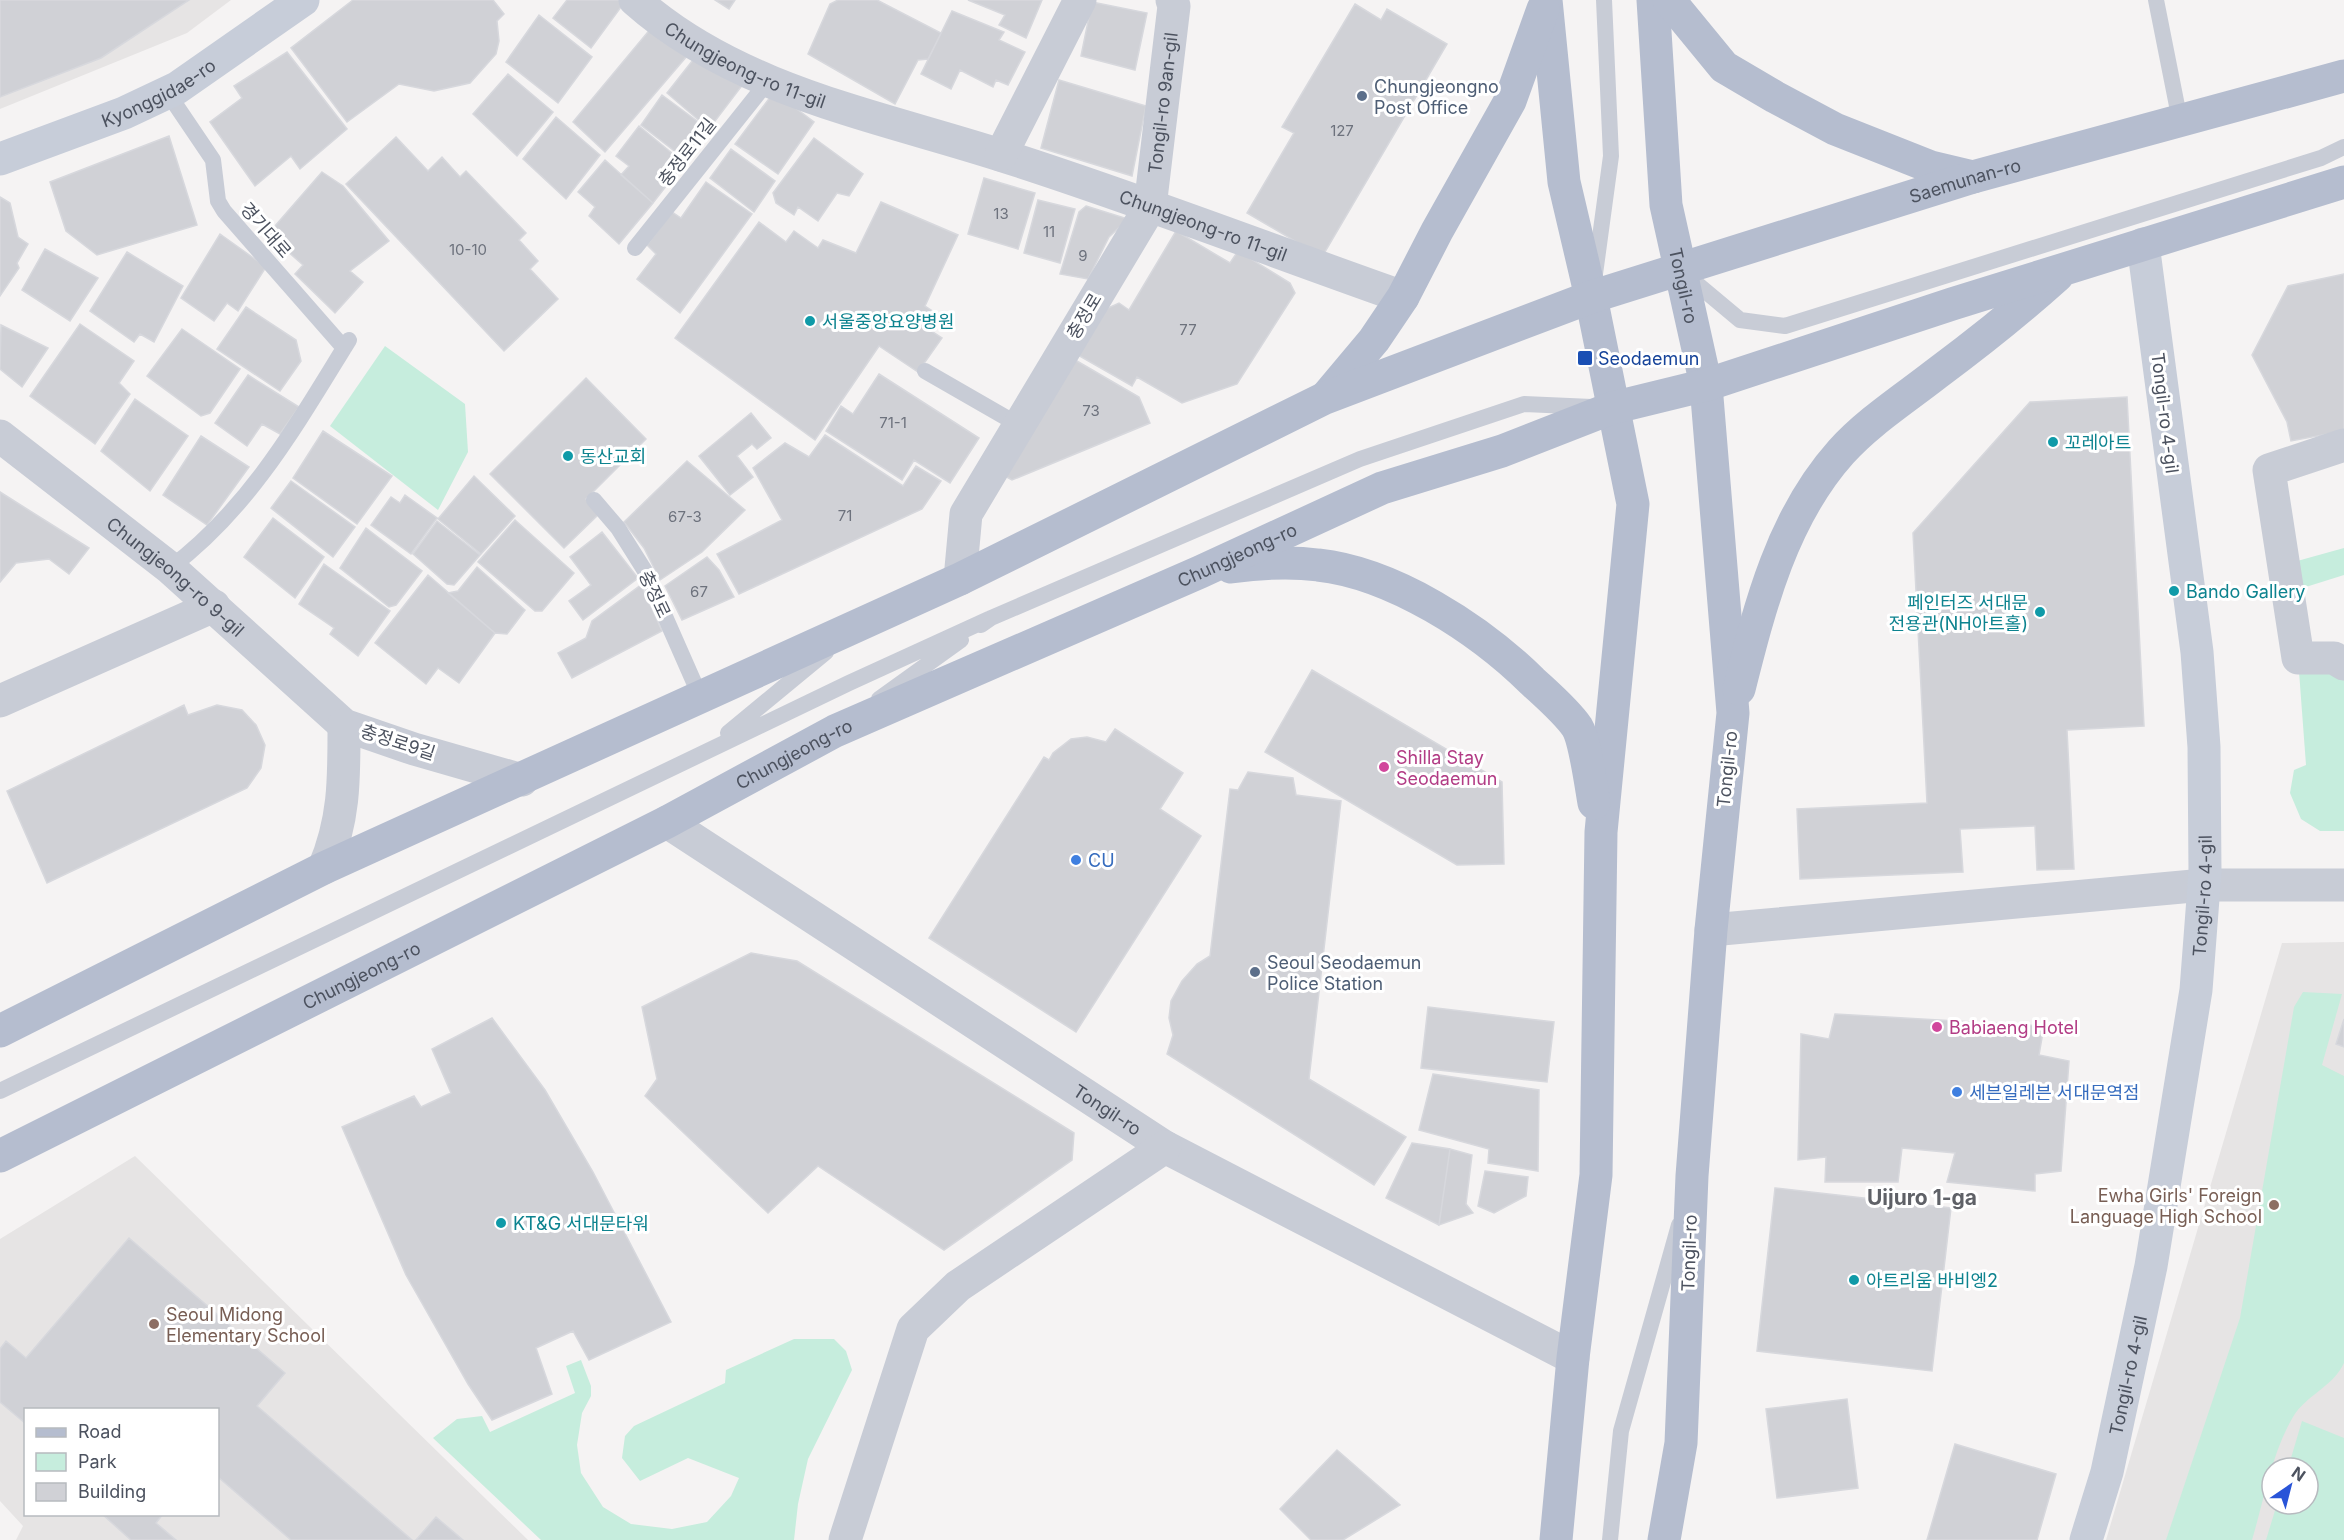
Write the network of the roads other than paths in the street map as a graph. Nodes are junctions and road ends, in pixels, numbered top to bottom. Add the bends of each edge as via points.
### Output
1 (303, 0) edge
2 (635, 0) edge
3 (1080, 0) edge
4 (1172, 0) edge
5 (1604, 0) edge
6 (1653, 0) edge
7 (1669, 0) edge
8 (2156, 0) edge
9 (1546, 1) edge
10 (2344, 76) edge
11 (769, 80) junction
12 (168, 92) junction
13 (2180, 121) junction
14 (2344, 147) edge
15 (1001, 155) junction
16 (0, 159) edge
17 (1973, 177) junction
18 (2344, 182) edge
19 (1150, 207) junction
20 (2143, 244) junction
21 (635, 248) dead end
22 (2065, 269) junction
23 (1681, 271) junction
24 (1403, 297) junction
25 (1591, 297) junction
26 (925, 371) dead end
27 (1706, 385) junction
28 (1325, 398) junction
29 (1612, 408) junction
30 (1019, 425) junction
31 (0, 436) edge
32 (2344, 445) edge
33 (594, 500) dead end
34 (171, 568) junction
35 (1200, 572) junction
36 (960, 579) junction
37 (214, 606) junction
38 (991, 618) junction
39 (859, 625) junction
40 (2344, 664) edge
41 (700, 696) junction
42 (0, 701) edge
43 (1733, 713) junction
44 (344, 725) junction
45 (835, 731) junction
46 (707, 750) junction
47 (522, 780) junction
48 (667, 822) junction
49 (1601, 832) junction
50 (324, 867) junction
51 (2204, 885) junction
52 (2344, 885) edge
53 (1711, 930) junction
54 (0, 1031) edge
55 (0, 1091) edge
56 (1165, 1147) junction
57 (0, 1156) edge
58 (1692, 1176) junction
59 (1573, 1358) junction
60 (1669, 1538) edge
61 (845, 1540) edge
62 (1556, 1540) edge
63 (1611, 1540) edge
64 (2086, 1540) edge

1 - 12 street, Kyonggidae-ro
2 - 11 street, Chungjeong-ro 11-gil via 687,39
3 - 15 street
4 - 19 street, Tongil-ro 9an-gil
5 - 25 lane via 1611,156
6 - 23 main road, Tongil-ro via 1666,205
7 - 17 main road via 1724,67 1775,97 1835,129 1930,166
8 - 13 lane
9 - 24 main road via 1510,101
9 - 25 main road via 1564,182
10 - 13 main road, Saemunan-ro
11 - 15 street, Chungjeong-ro 11-gil via 832,105
11 - 21 lane, 충정로11길
12 - 16 street, Kyonggidae-ro via 124,113
12 - 34 lane, 경기대로 via 213,160 218,201 224,212 346,344 271,465 214,530
13 - 17 main road, Saemunan-ro
14 - 23 lane via 2322,158 1785,326 1740,320
15 - 19 street, Chungjeong-ro 11-gil
17 - 23 main road, Saemunan-ro
18 - 20 main road
19 - 24 street, Chungjeong-ro 11-gil
19 - 30 street, 충정로
20 - 22 main road
20 - 51 street, Tongil-ro 4-gil via 2197,652 2204,747
22 - 27 main road
22 - 43 main road via 2000,326 1877,419 1833,462 1775,562
23 - 25 main road, Saemunan-ro
23 - 27 main road, Tongil-ro
24 - 28 main road via 1374,340
25 - 28 main road
25 - 29 main road
26 - 30 lane
27 - 29 main road
27 - 43 main road, Tongil-ro
28 - 36 main road
29 - 35 main road, Chungjeong-ro via 1502,451 1382,488
29 - 38 lane via 1524,404 1496,412 1360,459
29 - 49 main road via 1633,504
30 - 36 street, 충정로 via 966,514
31 - 34 street, Chungjeong-ro 9-gil
32 - 40 street via 2269,470 2298,658 2334,658
33 - 41 lane, 충정로 via 618,528 645,571
34 - 37 street, Chungjeong-ro 9-gil
35 - 45 main road, Chungjeong-ro
35 - 49 main road via 1267,562 1320,565 1361,575 1409,594 1461,624 1517,666 1577,728
36 - 39 main road
37 - 42 street
37 - 44 street, Chungjeong-ro 9-gil
38 - 45 lane
38 - 46 lane
39 - 41 main road
39 - 46 lane
41 - 47 main road
43 - 53 main road, Tongil-ro
44 - 47 street, 충정로9길
44 - 50 street, 충정로9길 via 339,830
45 - 48 main road, Chungjeong-ro
46 - 55 lane
47 - 50 main road
48 - 56 street, Tongil-ro
48 - 57 main road, Chungjeong-ro
49 - 59 main road via 1596,1175
50 - 54 main road
51 - 52 street
51 - 53 street
51 - 64 street, Tongil-ro 4-gil via 2196,990 2151,1266 2107,1472
53 - 58 main road, Tongil-ro
56 - 59 street, Tongil-ro
56 - 61 street via 958,1286 913,1329
58 - 60 main road, Tongil-ro via 1681,1443
58 - 63 lane via 1621,1431
59 - 62 main road

